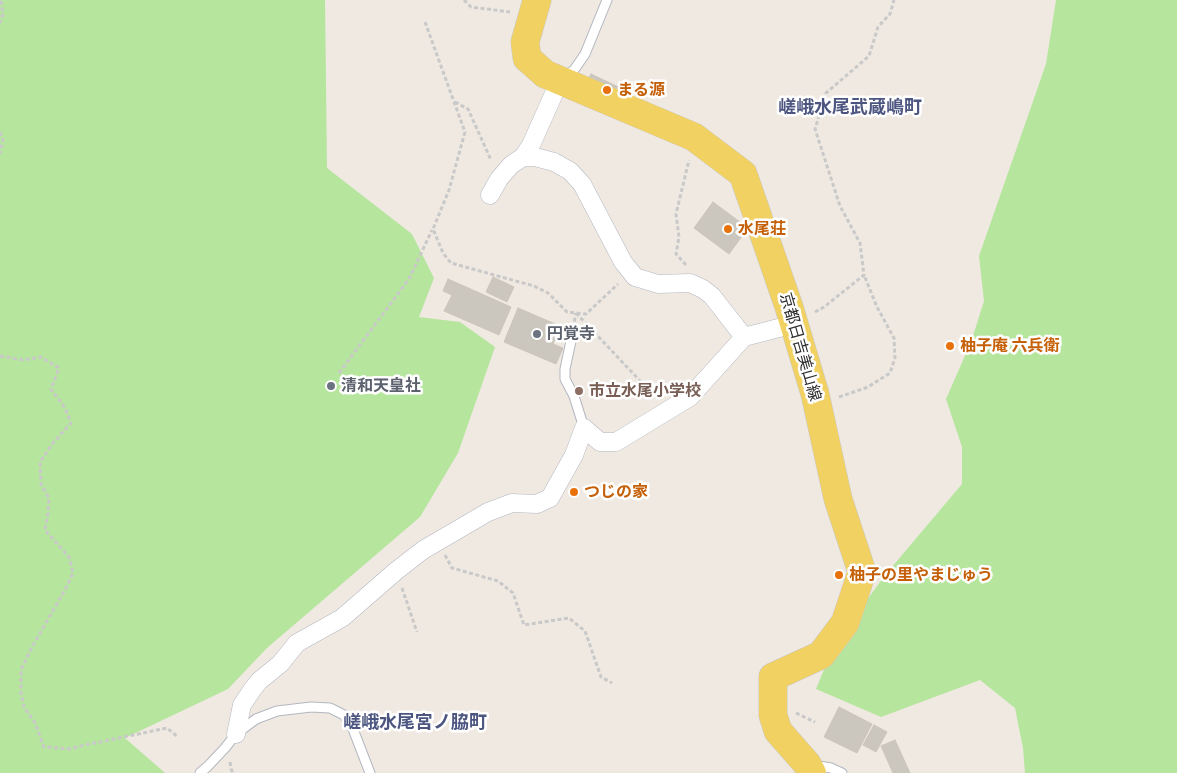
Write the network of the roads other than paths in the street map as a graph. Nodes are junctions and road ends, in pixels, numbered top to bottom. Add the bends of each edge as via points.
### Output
1 (607, 0) edge
2 (536, 8) edge
3 (560, 80) junction
4 (524, 157) junction
5 (490, 195) dead end
6 (794, 324) junction
7 (744, 337) junction
8 (571, 340) dead end
9 (584, 428) junction
10 (236, 734) junction
11 (810, 769) edge
12 (200, 773) edge
13 (370, 773) edge
14 (842, 773) edge

1 - 3 lane via 585,54 574,70
2 - 3 main road, 京都日吉美山線 via 525,42 528,58 545,74
3 - 4 street
3 - 6 main road, 京都日吉美山線 via 694,137 743,174
4 - 5 street via 511,165
4 - 7 street via 554,162 570,171 582,184 623,262 635,277 658,284 690,283 704,289
6 - 7 street
6 - 11 main road, 京都日吉美山線 via 817,405 838,499 862,572 845,623 821,655 773,677 773,715 778,731
7 - 9 street via 690,398 616,442 600,442
8 - 9 lane via 565,379
9 - 10 street via 574,455 550,498 537,504 512,503 488,512 423,550 342,618 297,643 252,690 242,705
10 - 12 lane
10 - 13 lane via 256,719 277,712 330,708 344,715 353,729
11 - 14 lane via 832,768

